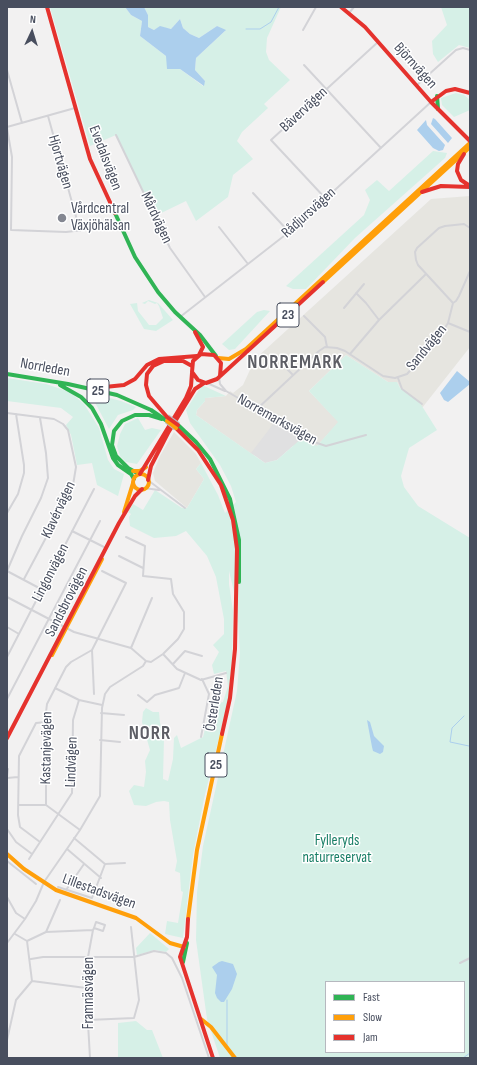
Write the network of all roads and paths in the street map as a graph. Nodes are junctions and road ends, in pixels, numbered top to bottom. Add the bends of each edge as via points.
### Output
1 (47, 7) edge
2 (316, 7) edge
3 (341, 7) edge
4 (354, 7) edge
5 (349, 13) junction
6 (303, 30) dead end
7 (378, 42) junction
8 (470, 50) edge
9 (304, 65) dead end
10 (7, 70) edge
11 (8, 80) edge
12 (416, 86) junction
13 (326, 90) junction
14 (470, 94) edge
15 (437, 96) junction
16 (431, 102) junction
17 (75, 108) junction
18 (438, 109) junction
19 (48, 116) junction
20 (22, 123) junction
21 (7, 128) edge
22 (116, 134) dead end
23 (469, 143) edge
24 (381, 148) junction
25 (470, 186) edge
26 (253, 193) dead end
27 (418, 194) junction
28 (326, 199) junction
29 (119, 223) junction
30 (219, 227) dead end
31 (470, 228) edge
32 (80, 231) junction
33 (289, 232) junction
34 (248, 264) junction
35 (470, 271) edge
36 (426, 274) junction
37 (364, 284) dead end
38 (356, 293) junction
39 (205, 297) junction
40 (453, 303) junction
41 (344, 308) dead end
42 (304, 316) dead end
43 (180, 317) junction
44 (379, 320) junction
45 (186, 322) junction
46 (448, 322) junction
47 (470, 332) edge
48 (327, 347) junction
49 (350, 354) junction
50 (198, 356) junction
51 (217, 357) junction
52 (282, 364) dead end
53 (192, 366) junction
54 (192, 372) junction
55 (7, 373) edge
56 (293, 375) junction
57 (219, 377) junction
58 (398, 378) junction
59 (51, 381) junction
60 (205, 383) junction
61 (95, 388) junction
62 (226, 391) junction
63 (422, 404) dead end
64 (257, 409) junction
65 (7, 413) edge
66 (16, 414) junction
67 (40, 417) junction
68 (167, 419) junction
69 (366, 435) dead end
70 (146, 467) junction
71 (132, 471) junction
72 (140, 474) junction
73 (134, 481) junction
74 (148, 481) junction
75 (94, 489) dead end
76 (143, 489) junction
77 (160, 491) junction
78 (185, 508) dead end
79 (7, 514) edge
80 (100, 521) dead end
81 (119, 523) junction
82 (72, 531) junction
83 (126, 537) dead end
84 (90, 540) junction
85 (104, 549) junction
86 (119, 556) dead end
87 (143, 568) junction
88 (7, 571) edge
89 (102, 571) dead end
90 (24, 579) junction
91 (41, 589) junction
92 (7, 597) edge
93 (152, 598) dead end
94 (32, 609) junction
95 (49, 619) junction
96 (7, 627) edge
97 (66, 628) junction
98 (19, 634) junction
99 (98, 638) junction
100 (131, 648) junction
101 (92, 650) junction
102 (163, 654) junction
103 (8, 655) edge
104 (202, 656) dead end
105 (146, 661) junction
106 (173, 664) junction
107 (185, 673) junction
108 (226, 673) dead end
109 (202, 679) junction
110 (55, 688) junction
111 (94, 694) dead end
112 (138, 695) dead end
113 (7, 698) edge
114 (79, 700) junction
115 (102, 705) junction
116 (101, 713) junction
117 (124, 714) dead end
118 (46, 722) junction
119 (201, 736) dead end
120 (7, 738) edge
121 (100, 740) junction
122 (120, 742) dead end
123 (8, 769) edge
124 (7, 777) edge
125 (18, 777) junction
126 (19, 805) junction
127 (46, 805) junction
128 (59, 815) junction
129 (7, 829) edge
130 (80, 830) junction
131 (74, 838) junction
132 (40, 842) junction
133 (67, 850) junction
134 (7, 854) edge
135 (32, 854) junction
136 (29, 859) dead end
137 (7, 861) edge
138 (125, 863) dead end
139 (84, 864) junction
140 (105, 864) junction
141 (24, 870) junction
142 (21, 874) junction
143 (101, 878) junction
144 (44, 882) junction
145 (36, 884) dead end
146 (58, 887) dead end
147 (66, 890) junction
148 (7, 897) edge
149 (60, 900) dead end
150 (25, 919) junction
151 (131, 927) dead end
152 (93, 929) junction
153 (46, 932) junction
154 (14, 934) junction
155 (28, 941) junction
156 (7, 943) edge
157 (185, 947) junction
158 (88, 957) junction
159 (134, 957) junction
160 (470, 958) edge
161 (31, 959) junction
162 (460, 963) dead end
163 (32, 981) junction
164 (86, 988) junction
165 (88, 1020) junction
166 (201, 1021) junction
167 (7, 1040) edge
168 (90, 1058) edge
169 (209, 1058) edge
170 (213, 1058) edge
171 (235, 1058) edge

1 - 17 main road, Evedalsvägen
2 - 6 street
3 - 5 main road, Björnvägen
4 - 5 street
5 - 7 main road, Björnvägen
7 - 12 main road, Björnvägen
7 - 13 street, Bävervägen
8 - 12 street via 456,50
9 - 13 street
10 - 11 street
11 - 20 street
12 - 16 main road, Björnvägen
13 - 24 street
13 - 28 street, Bävervägen via 272,140
14 - 15 main road via 450,90
15 - 16 main road
15 - 18 main road
16 - 18 main road, Björnvägen
16 - 24 street, Rådjursvägen
17 - 19 street
17 - 29 main road, Evedalsvägen via 90,159
18 - 23 main road, Björnvägen
19 - 20 street
19 - 32 street, Hjortvägen
20 - 21 street
21 - 32 street via 12,157 11,230
22 - 39 street, Mårdvägen via 170,248
23 - 25 main road via 459,161 457,171 461,180
23 - 27 main road, 23
23 - 51 main road, 23 via 246,349 231,359
24 - 28 street, Rådjursvägen
25 - 27 main road via 441,186
26 - 33 street
27 - 57 main road, 23
28 - 33 street, Rådjursvägen
29 - 32 street
29 - 43 main road, Evedalsvägen via 144,273
30 - 34 street
31 - 36 street via 464,224 439,228 417,248 416,260
33 - 34 street, Rådjursvägen
34 - 39 street, Rådjursvägen
35 - 40 street, Sandvägen via 456,302
36 - 40 street
36 - 44 street
37 - 38 street
38 - 41 street
38 - 44 street
39 - 43 street, Rådjursvägen
40 - 46 street, Sandvägen
42 - 48 street via 325,337
43 - 45 main road, Evedalsvägen
44 - 49 street
45 - 50 main road, Evedalsvägen via 202,344 203,349
45 - 51 main road, Evedalsvägen
46 - 47 street
46 - 58 street, Sandvägen via 438,339 407,374
48 - 49 street
48 - 56 street via 318,351
49 - 58 street via 383,376
50 - 51 main road, 23 via 209,353
50 - 53 main road
50 - 61 main road, 23 via 159,359 147,365 124,385
51 - 57 main road via 222,368
52 - 56 street
53 - 54 main road
53 - 68 main road via 183,361 164,361 153,366 147,374 149,396
54 - 60 main road via 198,380
54 - 70 main road via 191,386 186,398
55 - 59 main road, Norrleden / 23
55 - 61 main road, Norrleden / 23
56 - 64 street
57 - 60 main road, 23
57 - 62 street, Norremarksvägen via 220,384
58 - 63 street via 402,389
59 - 68 main road, Norrleden / 25 via 117,395
59 - 73 main road, 23 via 75,392 92,408 101,424 113,458 118,465 132,474
60 - 62 street
60 - 74 main road, 23 via 195,389 168,433 150,466
61 - 68 main road, Norrleden / 25 via 136,400
62 - 64 street, Norremarksvägen
64 - 69 street, Norremarksvägen via 326,446
65 - 66 street, Klavérvägen
66 - 67 street, Klavérvägen
66 - 79 street via 24,473 18,494
67 - 88 street via 48,478
67 - 90 street, Klavérvägen via 54,419 68,430 76,467 71,490
68 - 71 main road via 138,415 128,417 117,426 112,440 114,453 118,461
68 - 157 main road, Österleden / 25, bridge via 196,442 214,466 235,513 240,560 230,698 200,834
70 - 71 main road via 140,471
70 - 72 main road
71 - 72 main road
72 - 73 main road
72 - 74 main road via 145,475
73 - 76 main road, 23 via 136,488
73 - 81 main road, Sandsbrovägen
74 - 76 main road, 23
74 - 77 street
75 - 82 street, Lingonvägen
76 - 77 street
76 - 81 main road, Sandsbrovägen via 135,496
77 - 78 street
80 - 84 street
81 - 85 main road, Sandsbrovägen
82 - 84 street
82 - 91 street, Lingonvägen
83 - 87 street via 145,546
84 - 85 street
84 - 95 street
85 - 97 main road, Sandsbrovägen
86 - 87 street
87 - 102 street via 143,576 171,579 173,594 184,612 185,624 178,639
88 - 90 street
89 - 99 street via 126,583
90 - 91 street
91 - 94 street, Lingonvägen
92 - 94 street
93 - 100 street
94 - 95 street
94 - 98 street, Lingonvägen
95 - 97 street
95 - 113 street
96 - 98 street
97 - 99 street
97 - 120 main road, Sandsbrovägen
98 - 103 street, Lingonvägen
99 - 100 street
99 - 101 street
100 - 105 street
101 - 110 street, Kastanjevägen via 66,667
101 - 111 street
102 - 105 street via 151,662
102 - 106 street
104 - 106 street via 185,651
105 - 115 street via 143,666 110,687
106 - 107 street via 177,670
107 - 109 street
107 - 112 street via 179,688 154,695 147,702
108 - 109 street
109 - 119 street via 209,694
110 - 114 street
110 - 118 street, Kastanjevägen via 47,704
114 - 115 street
114 - 128 street, Lindvägen via 73,720 73,789 71,797
115 - 116 street
116 - 117 street
116 - 121 street
118 - 125 street via 36,723 19,756
118 - 127 street, Kastanjevägen
121 - 122 street
121 - 130 street via 100,796
123 - 124 street
124 - 125 street
125 - 126 street
126 - 127 street
126 - 132 street via 20,826
127 - 128 street, Kastanjevägen
128 - 130 street, Kastanjevägen
128 - 132 street, Lindvägen
129 - 135 street via 16,842
130 - 131 street
131 - 133 street
131 - 140 street
132 - 135 street, Lindvägen
133 - 139 street
133 - 144 street
134 - 141 main road, Lillestadsvägen
135 - 136 street, Lindvägen
137 - 142 street
138 - 140 street, Lillestadsvägen
139 - 143 street
139 - 147 street
140 - 143 street
141 - 142 street
141 - 144 main road, Lillestadsvägen
142 - 145 street
143 - 147 street, Lillestadsvägen via 92,898
144 - 150 street
144 - 157 main road, Lillestadsvägen via 56,890 129,915 170,942
146 - 147 street, Lillestadsvägen
148 - 150 street via 16,913
149 - 153 street
150 - 154 street
151 - 159 street
152 - 152 street via 96,922 105,925 103,931
152 - 153 street
152 - 158 street, Framnäsvägen
153 - 155 street
154 - 155 street
154 - 156 street
155 - 161 street
157 - 166 main road, Österleden / 25 via 180,960
158 - 159 street
158 - 161 street
158 - 164 street, Framnäsvägen
159 - 165 street via 139,1000 134,1018
159 - 169 street via 158,951 172,958 182,978
160 - 162 street
161 - 163 street
163 - 164 street
163 - 167 street via 16,1000
164 - 165 street, Framnäsvägen
165 - 168 street, Framnäsvägen
166 - 170 main road, Österleden / 25
166 - 171 main road via 214,1032

